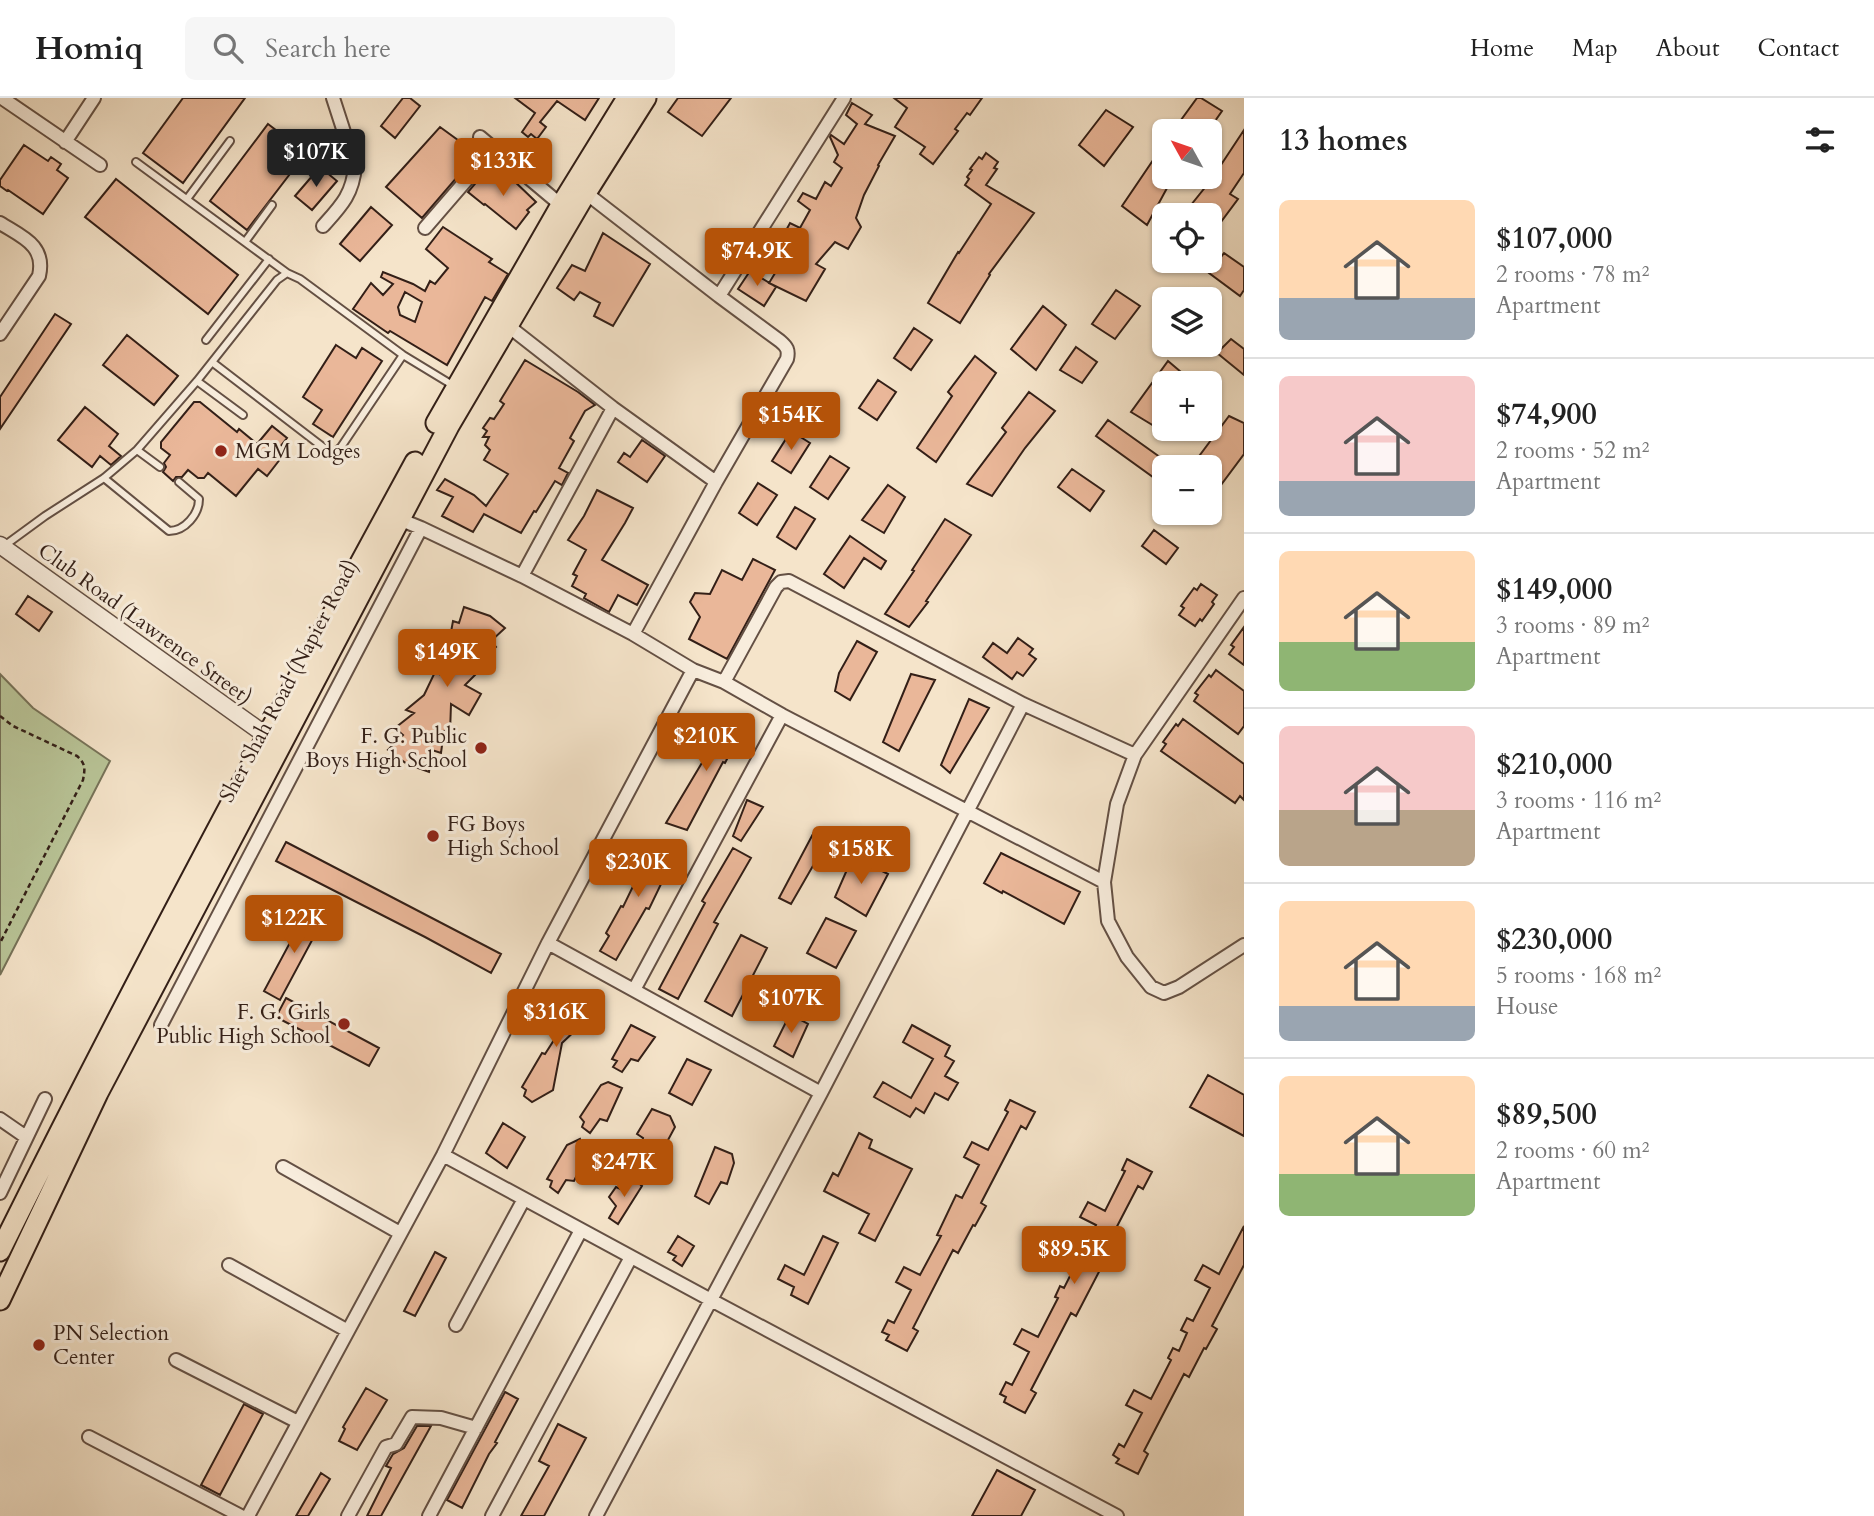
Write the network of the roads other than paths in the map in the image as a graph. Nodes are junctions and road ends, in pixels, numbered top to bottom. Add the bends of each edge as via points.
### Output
1 (2, 98) edge
2 (94, 98) edge
3 (333, 98) edge
4 (627, 98) edge
5 (646, 98) edge
6 (844, 98) edge
7 (480, 137) dead end
8 (230, 141) dead end
9 (65, 142) junction
10 (494, 148) junction
11 (136, 162) dead end
12 (100, 165) dead end
13 (586, 193) junction
14 (187, 199) junction
15 (272, 205) dead end
16 (561, 205) junction
17 (0, 223) edge
18 (324, 226) dead end
19 (425, 228) dead end
20 (245, 242) junction
21 (269, 259) junction
22 (287, 273) junction
23 (719, 296) junction
24 (507, 325) junction
25 (0, 334) edge
26 (206, 340) dead end
27 (403, 355) junction
28 (212, 362) junction
29 (197, 381) junction
30 (455, 387) junction
31 (613, 408) junction
32 (243, 415) dead end
33 (137, 450) junction
34 (160, 467) dead end
35 (104, 478) junction
36 (178, 482) dead end
37 (716, 482) junction
38 (391, 520) junction
39 (421, 528) junction
40 (1, 546) edge
41 (522, 576) junction
42 (1244, 597) edge
43 (633, 634) junction
44 (694, 670) junction
45 (723, 682) junction
46 (1023, 704) junction
47 (782, 715) junction
48 (275, 737) junction
49 (306, 750) junction
50 (1135, 755) junction
51 (966, 811) junction
52 (1104, 882) junction
53 (548, 943) junction
54 (177, 944) junction
55 (1244, 945) edge
56 (197, 956) junction
57 (634, 990) junction
58 (161, 1025) dead end
59 (821, 1093) junction
60 (45, 1099) dead end
61 (0, 1119) edge
62 (26, 1137) junction
63 (443, 1155) junction
64 (283, 1167) dead end
65 (0, 1194) edge
66 (524, 1199) junction
67 (582, 1230) junction
68 (400, 1233) junction
69 (0, 1251) edge
70 (631, 1257) junction
71 (229, 1265) dead end
72 (0, 1300) edge
73 (711, 1300) junction
74 (456, 1325) dead end
75 (348, 1331) junction
76 (176, 1360) dead end
77 (298, 1422) junction
78 (476, 1427) junction
79 (89, 1437) dead end
80 (241, 1516) edge
81 (248, 1516) edge
82 (348, 1516) edge
83 (429, 1516) edge
84 (492, 1516) edge
85 (596, 1516) edge
86 (1117, 1516) edge

1 - 9 street
2 - 9 street
3 - 18 street via 355,166 352,189
4 - 16 main road, Sher Shah Road (Napier Road)
5 - 13 main road, Sher Shah Road (Napier Road)
6 - 23 street
7 - 10 street
8 - 14 lane
9 - 12 street
10 - 16 street
10 - 19 street
11 - 14 lane
13 - 23 street
13 - 24 main road, Sher Shah Road (Napier Road)
14 - 20 lane
15 - 20 lane
16 - 30 main road, Sher Shah Road (Napier Road)
17 - 25 street via 35,247 41,265 39,276
20 - 21 lane
21 - 22 lane
21 - 26 lane
22 - 27 lane
22 - 28 lane
23 - 37 street via 788,352
24 - 31 street
24 - 38 main road, Sher Shah Road (Napier Road)
27 - 28 lane via 335,452 328,452
27 - 30 lane
28 - 29 lane
29 - 32 lane
29 - 33 lane
30 - 38 main road, Sher Shah Road (Napier Road)
31 - 37 street
31 - 41 street
33 - 34 lane
33 - 35 lane
35 - 36 lane via 169,531 183,527 200,503
35 - 40 lane
37 - 43 street
38 - 39 street
38 - 48 main road, Sher Shah Road (Napier Road)
39 - 41 street
39 - 49 street
40 - 48 street, Club Road (Lawrence Street)
41 - 43 street
42 - 50 street
43 - 44 street
44 - 45 street
44 - 53 street
45 - 46 street via 776,587 789,581
45 - 47 street
46 - 50 street
46 - 51 street
47 - 51 street
47 - 57 street
48 - 49 street
48 - 54 main road, Sher Shah Road (Napier Road)
48 - 69 main road, Sher Shah Road (Napier Road) via 75,1100
49 - 56 street
50 - 52 street via 1116,804
51 - 52 street
51 - 59 street
52 - 55 street via 1108,921 1127,957 1151,986 1164,993
53 - 57 street
53 - 63 street
54 - 56 street
54 - 72 main road, Sher Shah Road (Napier Road) via 98,1093
56 - 58 street
57 - 59 street
59 - 73 street
60 - 62 street
61 - 62 street
62 - 65 street
63 - 66 street
63 - 68 street
64 - 68 street
66 - 67 street
66 - 74 street
67 - 70 street
67 - 78 street
68 - 75 street
70 - 73 street
70 - 84 street
71 - 75 street
73 - 85 street
73 - 86 street
75 - 77 street
76 - 77 street
77 - 81 street
78 - 82 street via 442,1418 412,1417 396,1444 386,1447
78 - 83 street
79 - 80 street

